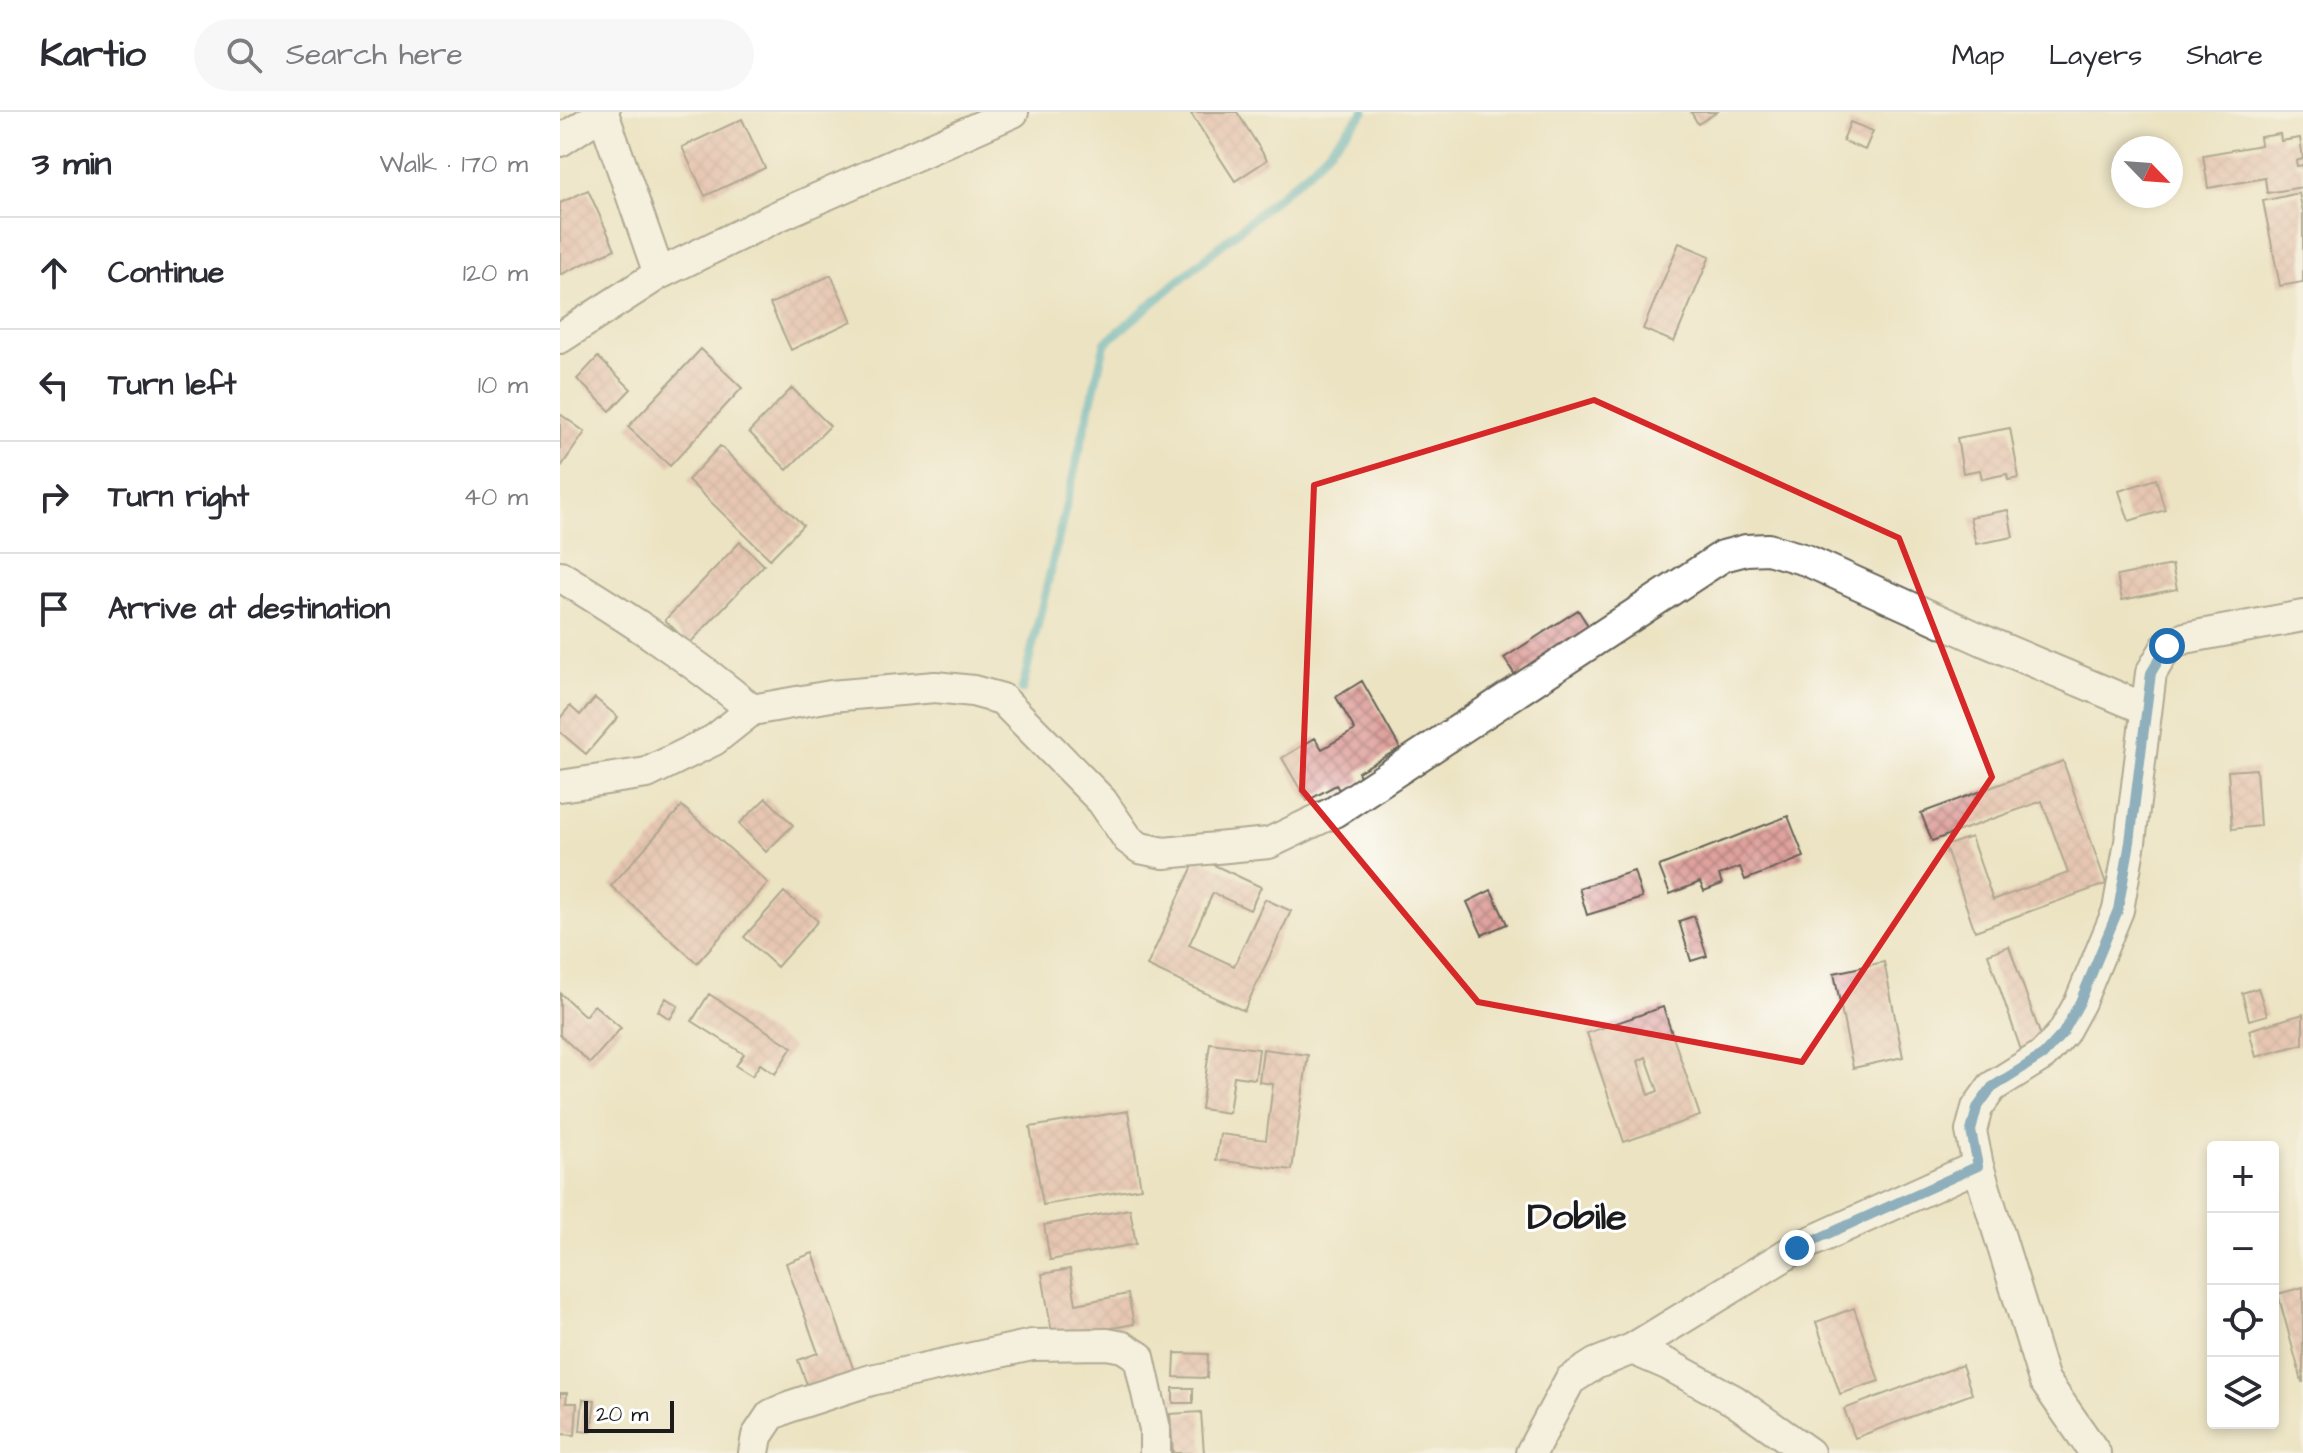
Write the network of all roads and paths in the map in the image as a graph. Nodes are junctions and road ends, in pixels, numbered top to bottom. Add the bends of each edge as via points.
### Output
1 (604, 112) edge
2 (1013, 112) edge
3 (560, 141) edge
4 (659, 274) junction
5 (560, 338) edge
6 (560, 576) edge
7 (2303, 616) edge
8 (2146, 709) junction
9 (752, 710) junction
10 (560, 786) edge
11 (1978, 1166) junction
12 (1632, 1349) junction
13 (754, 1453) edge
14 (1155, 1453) edge
15 (1531, 1453) edge
16 (1809, 1453) edge
17 (2095, 1453) edge

1 - 3 street
1 - 4 street
2 - 4 street
4 - 5 street
6 - 9 street via 646,629
7 - 8 street via 2167,646 2151,673
8 - 9 street via 1806,560 1768,549 1723,556 1334,812 1269,843 1164,853 1140,848 1102,801 1002,699 973,691 935,687 831,696
8 - 11 street via 2118,910 2063,1033 2043,1055 1992,1087 1977,1108 1971,1131
9 - 10 street via 714,740 647,773
11 - 12 street via 1797,1248
11 - 17 street via 2044,1380
12 - 15 street via 1570,1380
12 - 16 street via 1735,1401
13 - 14 street via 757,1436 771,1415 871,1380 1032,1345 1107,1344 1139,1357

